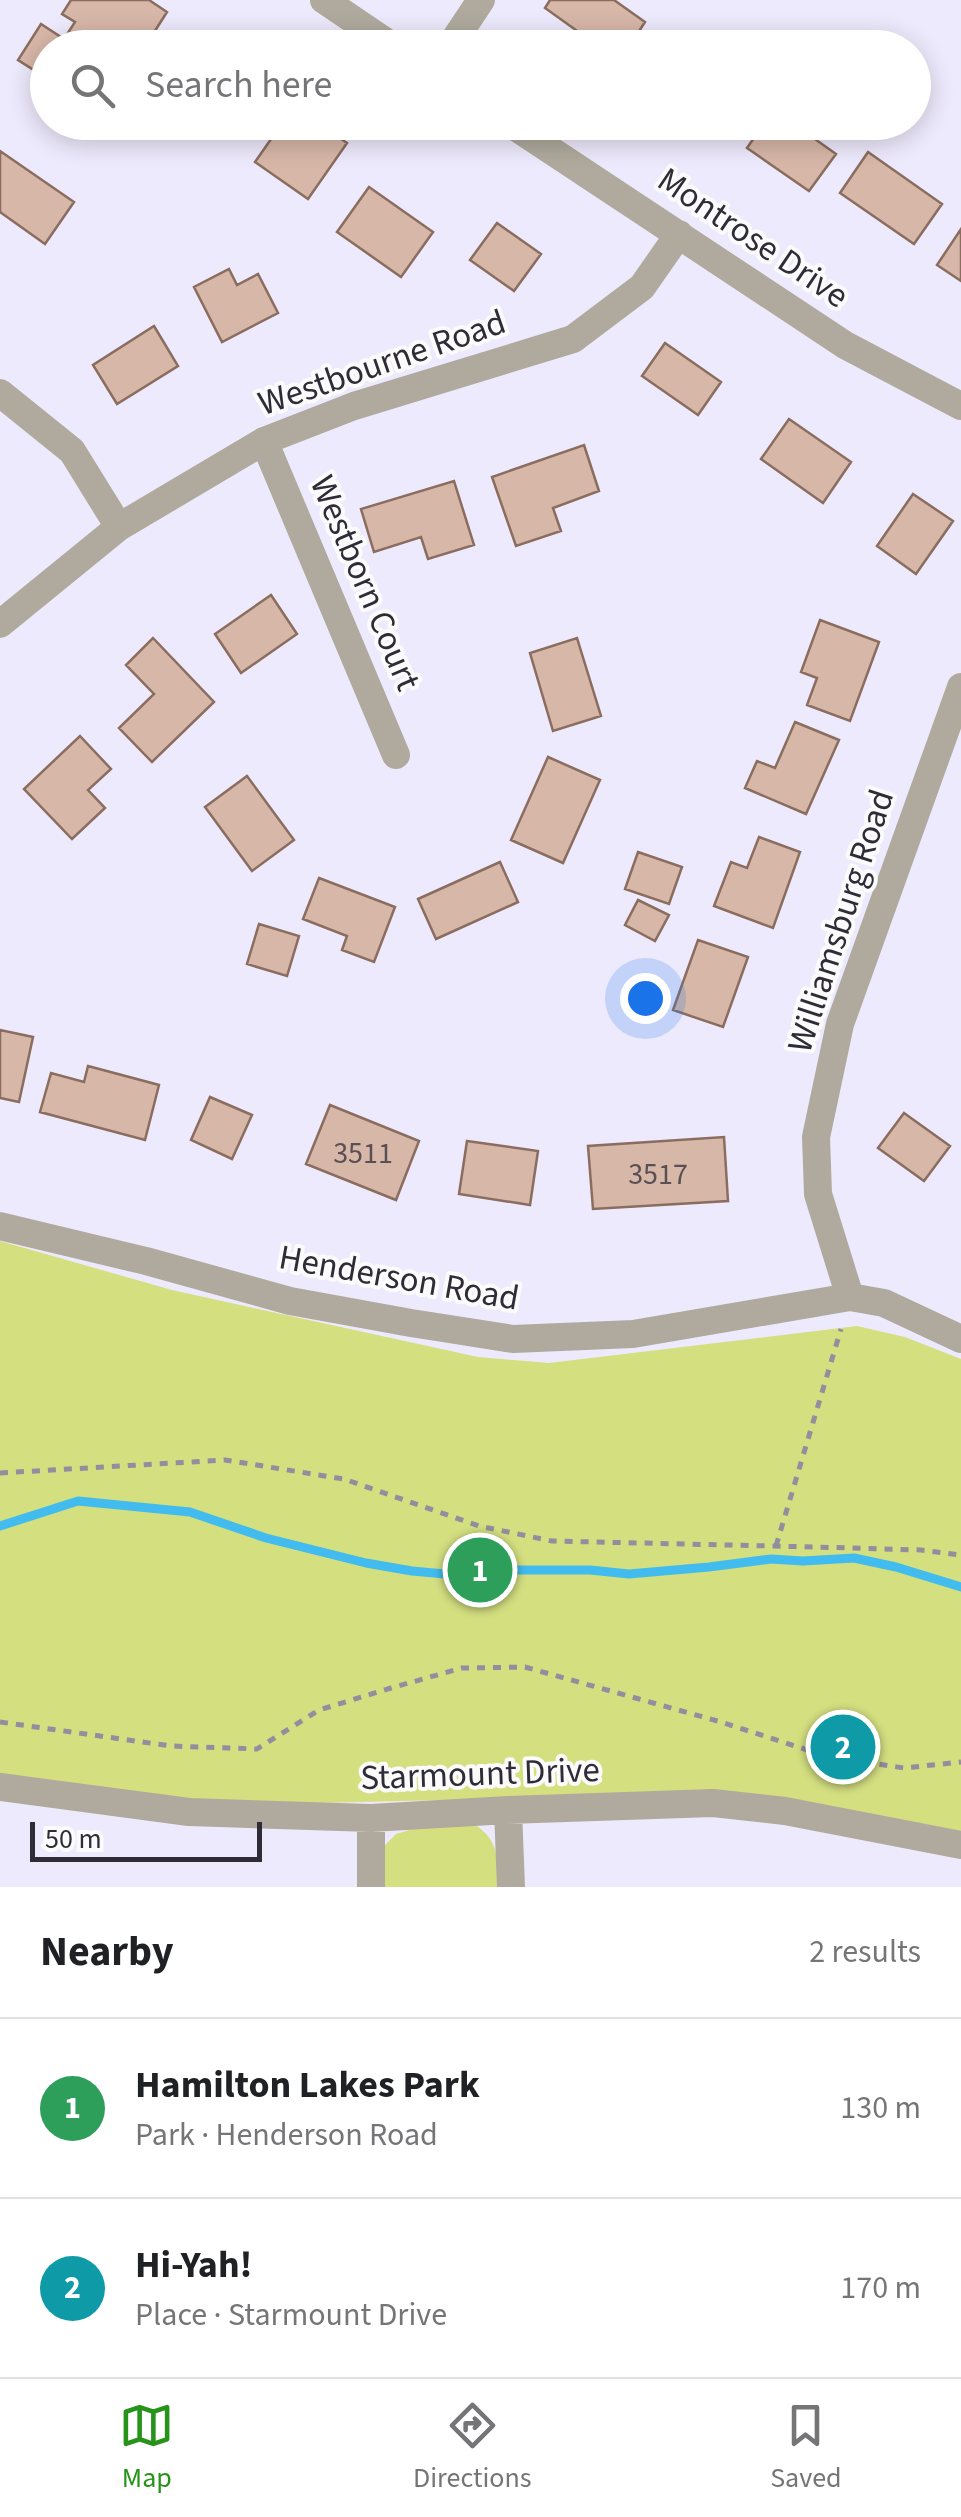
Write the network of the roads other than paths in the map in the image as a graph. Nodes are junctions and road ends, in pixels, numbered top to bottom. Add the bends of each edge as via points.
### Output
1 (324, 0) edge
2 (482, 0) edge
3 (368, 30) edge
4 (461, 30) edge
5 (535, 140) edge
6 (679, 234) junction
7 (0, 393) edge
8 (961, 406) edge
9 (264, 441) junction
10 (119, 527) junction
11 (0, 624) edge
12 (961, 687) edge
13 (396, 755) dead end
14 (0, 1226) edge
15 (850, 1298) junction
16 (961, 1339) edge
17 (0, 1787) edge
18 (508, 1810) junction
19 (371, 1818) junction
20 (961, 1845) edge
21 (370, 1887) edge
22 (511, 1887) edge

1 - 3 street
2 - 4 street
5 - 6 street, Montrose Drive
6 - 8 street, Montrose Drive via 845,344
6 - 9 street, Westbourne Road via 642,287 573,339 354,406
7 - 10 street via 72,451
9 - 10 street, Westbourne Road
9 - 13 street, Westborn Court
10 - 11 street, Westbourne Road
12 - 15 street, Williamsburg Road via 840,1024 816,1137 818,1194
14 - 15 street, Henderson Road via 290,1301 513,1339 634,1334
15 - 16 street, Henderson Road via 884,1303
17 - 19 street, Starmount Drive via 189,1812
18 - 19 street, Starmount Drive
18 - 20 street, Starmount Drive via 713,1804
18 - 22 street
19 - 21 street

